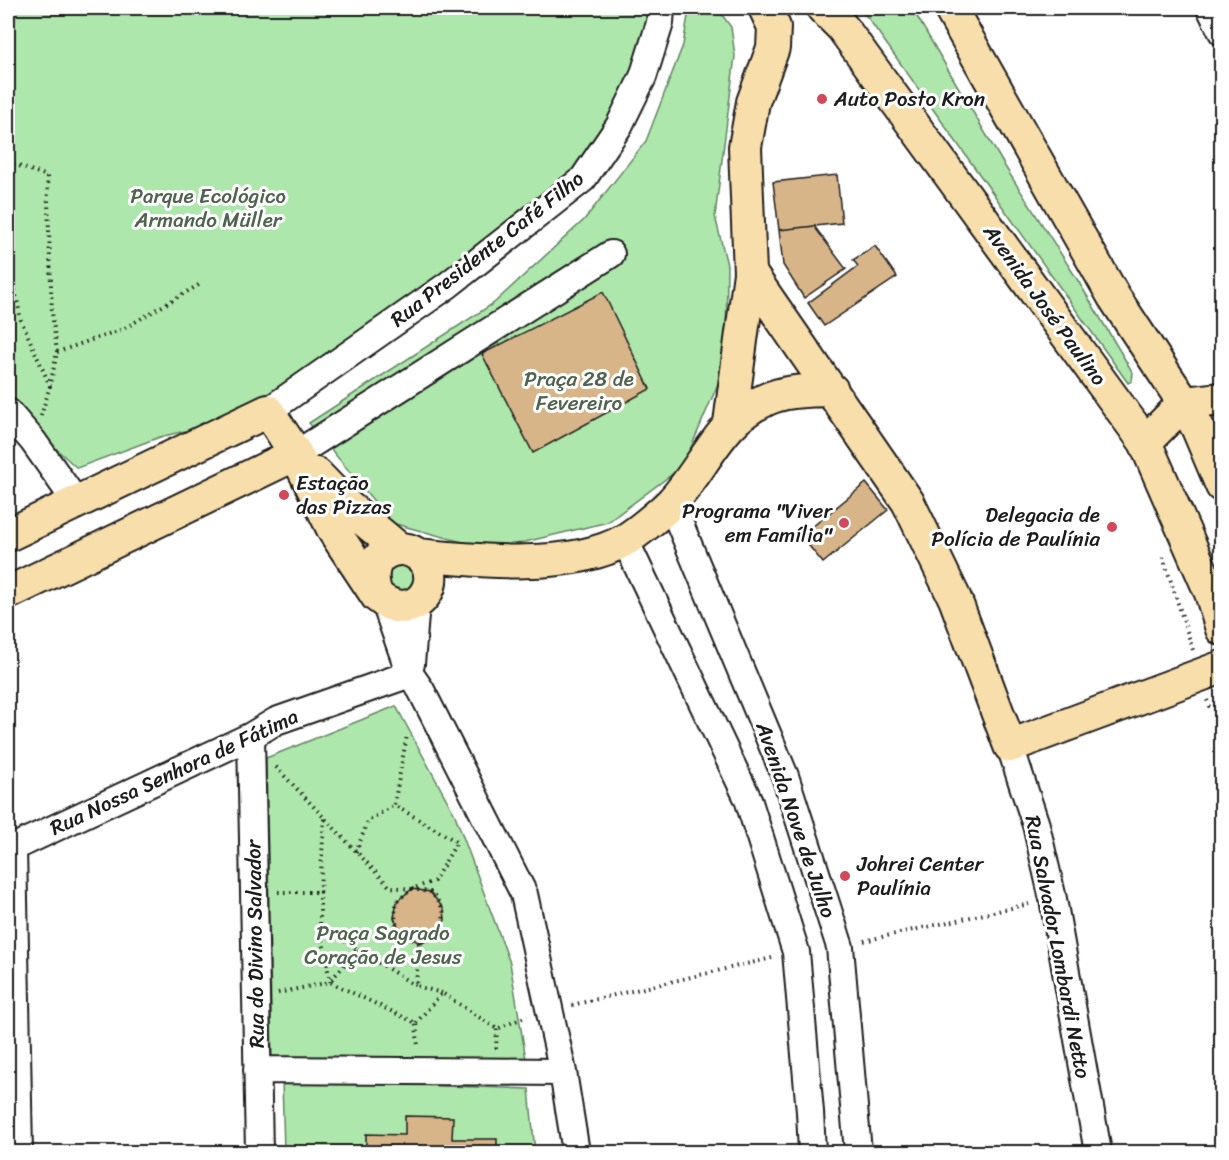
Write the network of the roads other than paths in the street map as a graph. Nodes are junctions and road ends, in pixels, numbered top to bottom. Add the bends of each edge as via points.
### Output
1 (661, 8) edge
2 (765, 8) edge
3 (823, 8) edge
4 (950, 8) edge
5 (1210, 8) edge
6 (1221, 32) edge
7 (612, 254) dead end
8 (750, 273) junction
9 (832, 390) junction
10 (1221, 399) edge
11 (1184, 403) junction
12 (268, 411) junction
13 (8, 412) edge
14 (730, 423) junction
15 (1145, 442) junction
16 (296, 454) junction
17 (1221, 486) edge
18 (76, 502) junction
19 (671, 503) junction
20 (8, 535) edge
21 (625, 540) junction
22 (409, 552) junction
23 (494, 562) junction
24 (11, 590) edge
25 (400, 599) junction
26 (1221, 629) edge
27 (1221, 667) edge
28 (410, 674) junction
29 (250, 736) junction
30 (1010, 746) junction
31 (10, 849) edge
32 (257, 1070) junction
33 (563, 1072) junction
34 (19, 1152) edge
35 (259, 1152) edge
36 (576, 1152) edge
37 (812, 1152) edge
38 (858, 1152) edge
39 (1098, 1152) edge

1 - 12 street, Rua Presidente Café Filho via 643,77 619,126 583,179 448,285
2 - 8 main road via 774,27 773,48 753,102 746,147
3 - 15 main road, Avenida José Paulino via 842,27
4 - 11 main road via 1114,297
5 - 6 street
7 - 16 street
8 - 9 main road, Rua Salvador Lombardi Netto
8 - 14 main road
9 - 14 main road via 765,400
9 - 30 main road, Rua Salvador Lombardi Netto via 908,502 955,599
10 - 11 main road
11 - 15 main road
11 - 17 main road
12 - 16 main road
12 - 18 main road
13 - 18 street
14 - 19 main road
15 - 26 main road, Avenida José Paulino via 1211,593
16 - 22 main road via 347,506
16 - 24 main road
16 - 25 main road via 334,531
18 - 20 main road
19 - 21 main road
19 - 38 street, Avenida Nove de Julho via 784,776 840,947
21 - 23 main road via 595,552 562,558
21 - 37 street, Avenida Nove de Julho via 748,799 796,952
22 - 23 main road
22 - 25 main road via 424,560 430,575 428,590
22 - 25 main road via 388,551 374,566 372,576 372,586
23 - 25 main road
25 - 28 street
27 - 30 main road
28 - 29 street, Rua Nossa Senhora de Fátima via 276,721
28 - 33 street via 524,894
29 - 31 street, Rua Nossa Senhora de Fátima
29 - 32 street, Rua do Divino Salvador
30 - 39 street, Rua Salvador Lombardi Netto via 1053,898
31 - 34 street
32 - 33 street
32 - 35 street, Rua do Divino Salvador
33 - 36 street

